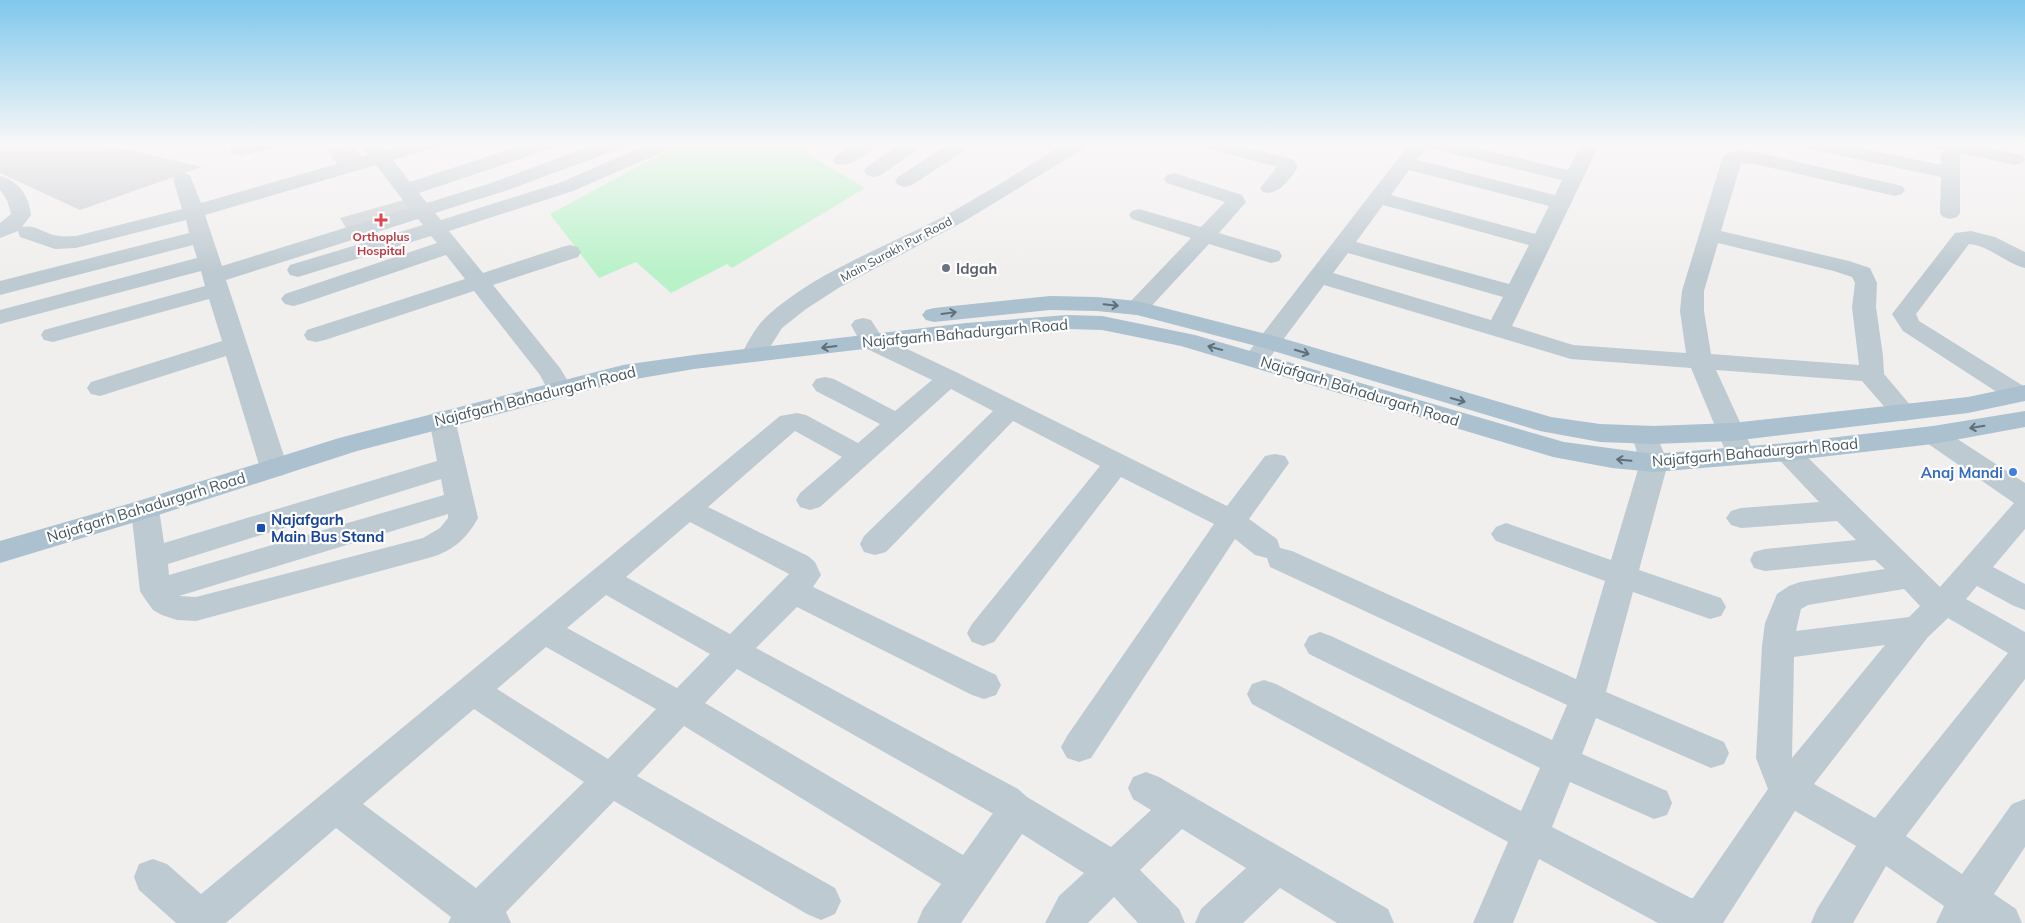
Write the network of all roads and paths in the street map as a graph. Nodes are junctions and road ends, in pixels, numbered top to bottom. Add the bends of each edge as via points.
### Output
1 (7, 186) edge
2 (185, 186) edge
3 (270, 186) edge
4 (403, 186) edge
5 (419, 186) edge
6 (500, 186) edge
7 (568, 186) edge
8 (1008, 186) edge
9 (1196, 186) edge
10 (1388, 186) edge
11 (1493, 186) edge
12 (1569, 186) edge
13 (1724, 186) edge
14 (1878, 186) edge
15 (1951, 186) edge
16 (406, 190) junction
17 (1895, 190) dead end
18 (1379, 198) junction
19 (1561, 203) junction
20 (193, 212) junction
21 (424, 212) junction
22 (1950, 213) dead end
23 (1139, 215) dead end
24 (437, 229) junction
25 (0, 232) edge
26 (28, 232) dead end
27 (1710, 234) junction
28 (1205, 236) junction
29 (201, 237) junction
30 (1541, 242) junction
31 (1343, 245) junction
32 (451, 246) junction
33 (570, 252) dead end
34 (1270, 256) dead end
35 (2025, 261) edge
36 (298, 270) dead end
37 (214, 276) junction
38 (1319, 276) junction
39 (480, 283) junction
40 (0, 288) edge
41 (1516, 294) junction
42 (293, 299) dead end
43 (1137, 308) junction
44 (0, 317) edge
45 (1498, 330) junction
46 (868, 333) junction
47 (53, 335) dead end
48 (316, 335) dead end
49 (235, 346) junction
50 (758, 347) junction
51 (1262, 351) junction
52 (1700, 361) junction
53 (1871, 374) junction
54 (950, 378) junction
55 (555, 380) junction
56 (825, 385) dead end
57 (100, 388) dead end
58 (2022, 393) edge
59 (1010, 409) junction
60 (1904, 413) junction
61 (442, 419) junction
62 (2025, 419) edge
63 (898, 423) junction
64 (1645, 435) junction
65 (1933, 435) junction
66 (1737, 443) junction
67 (1786, 452) junction
68 (861, 456) junction
69 (272, 460) junction
70 (1117, 463) junction
71 (1275, 463) dead end
72 (1654, 463) junction
73 (452, 466) junction
74 (2025, 497) edge
75 (810, 500) dead end
76 (686, 508) junction
77 (145, 509) junction
78 (1844, 510) junction
79 (2025, 510) edge
80 (1741, 518) dead end
81 (1232, 521) junction
82 (0, 533) edge
83 (1506, 534) dead end
84 (875, 544) dead end
85 (1882, 548) junction
86 (0, 552) edge
87 (152, 558) junction
88 (1765, 560) dead end
89 (1973, 570) junction
90 (1622, 575) junction
91 (1911, 577) junction
92 (603, 578) junction
93 (794, 591) junction
94 (2025, 598) edge
95 (1710, 607) dead end
96 (1934, 612) junction
97 (542, 630) junction
98 (984, 633) dead end
99 (1320, 645) dead end
100 (1778, 646) junction
101 (2025, 647) edge
102 (733, 650) junction
103 (2025, 655) edge
104 (984, 685) dead end
105 (472, 690) junction
106 (1264, 694) dead end
107 (1587, 699) junction
108 (680, 706) junction
109 (1079, 747) dead end
110 (1711, 753) dead end
111 (1561, 761) junction
112 (610, 780) junction
113 (1146, 788) dead end
114 (1789, 789) junction
115 (1654, 803) dead end
116 (335, 806) junction
117 (1178, 808) junction
118 (1014, 809) junction
119 (2025, 816) edge
120 (1530, 834) junction
121 (1880, 840) junction
122 (1276, 866) junction
123 (1114, 870) junction
124 (153, 877) dead end
125 (967, 878) junction
126 (821, 901) dead end
127 (1961, 912) edge
128 (479, 920) edge
129 (1367, 921) edge
130 (200, 922) edge
131 (937, 923) edge
132 (1065, 923) edge
133 (1165, 923) edge
134 (1214, 923) edge
135 (1493, 923) edge
136 (1831, 923) edge
137 (2002, 923) edge

1 - 25 street via 21,214 13,225
2 - 20 street
3 - 20 street
4 - 16 street
5 - 16 street
6 - 21 street
7 - 24 street
8 - 50 street, Main Surakh Pur Road via 956,218 832,282 774,323
9 - 28 street via 1236,202
10 - 18 street
11 - 19 street
12 - 19 street
13 - 27 street
14 - 17 street
15 - 22 street
16 - 21 street
18 - 30 street
18 - 31 street
19 - 30 street
20 - 26 street via 64,244 44,240
20 - 29 street
21 - 24 street
21 - 37 street
23 - 28 street
24 - 32 street
24 - 36 street
27 - 52 street via 1693,291 1692,312
27 - 53 street via 1862,273 1866,283 1864,307
28 - 34 street
28 - 43 street
29 - 37 street
29 - 40 street
30 - 41 street
31 - 38 street
31 - 41 street
32 - 39 street
32 - 42 street
33 - 39 street
35 - 58 street via 1990,243 1963,238 1904,314 1911,326
37 - 44 street
37 - 47 street
37 - 49 street
38 - 45 street
38 - 51 street
39 - 48 street
39 - 55 street
41 - 45 street
46 -> 43 main road, Najafgarh Bahadurgarh Road via 969,311 1050,303
43 - 51 main road, Najafgarh Bahadurgarh Road via 1204,324
45 - 52 street via 1571,352
46 - 50 main road, Najafgarh Bahadurgarh Road
51 -> 46 main road, Najafgarh Bahadurgarh Road via 1102,323
46 - 54 street
49 - 57 street
49 - 69 street
50 - 55 main road, Najafgarh Bahadurgarh Road via 623,373
51 -> 64 main road, Najafgarh Bahadurgarh Road via 1549,425 1600,433
72 -> 51 main road, Najafgarh Bahadurgarh Road via 1563,451
52 - 53 street
52 - 66 street
53 - 60 street
54 - 59 street
54 - 63 street
55 - 61 main road, Najafgarh Bahadurgarh Road
55 - 69 main road, Najafgarh Bahadurgarh Road via 424,404
56 - 63 street
58 - 60 main road, Najafgarh Bahadurgarh Road via 1968,406
59 - 70 street
59 - 84 street
60 - 66 main road, Najafgarh Bahadurgarh Road
61 - 69 main road, Najafgarh Bahadurgarh Road
61 - 73 street
62 -> 65 main road, Najafgarh Bahadurgarh Road
63 - 68 street
64 - 66 main road, Najafgarh Bahadurgarh Road
64 - 72 street
65 - 67 main road, Najafgarh Bahadurgarh Road
65 - 74 street
66 - 67 main road, Najafgarh Bahadurgarh Road
66 - 72 main road, Najafgarh Bahadurgarh Road
67 - 78 street
68 - 75 street
68 - 76 street via 793,420
69 - 77 main road, Najafgarh Bahadurgarh Road
69 - 82 main road, Najafgarh Bahadurgarh Road
70 - 81 street
70 - 98 street
71 - 81 street
72 - 90 street
73 - 87 street
73 - 87 street via 463,518 458,529 432,546 196,609 173,608 162,600 156,591
76 - 92 street
76 - 93 street via 804,570 806,575
77 - 86 main road, Najafgarh Bahadurgarh Road
77 - 87 street
78 - 80 street
78 - 85 street
79 - 89 street
81 - 107 street via 1274,553
81 - 109 street
83 - 90 street
85 - 88 street
85 - 91 street
89 - 94 street
89 - 96 street
90 - 95 street
90 - 107 street
91 - 96 street
91 - 100 street via 1800,594 1788,602
92 - 97 street
92 - 102 street
93 - 102 street
93 - 104 street
96 - 100 street
96 - 101 street
96 - 114 street
97 - 105 street
97 - 108 street
99 - 111 street
100 - 114 street via 1774,758
102 - 108 street
102 - 118 street
103 - 121 street
105 - 112 street
105 - 116 street
106 - 120 street
107 - 110 street
107 - 111 street
108 - 112 street
108 - 125 street
111 - 115 street
111 - 120 street
112 - 126 street
112 - 128 street
113 - 117 street
114 - 120 street via 1705,915 1698,918 1686,916
114 - 121 street
116 - 128 street
116 - 130 street
117 - 122 street
117 - 123 street
118 - 123 street
118 - 125 street via 1009,821
119 - 127 street
120 - 135 street
121 - 127 street
121 - 136 street
122 - 129 street
122 - 134 street
123 - 132 street via 1073,910
123 - 133 street
124 - 130 street
125 - 131 street
127 - 137 street

